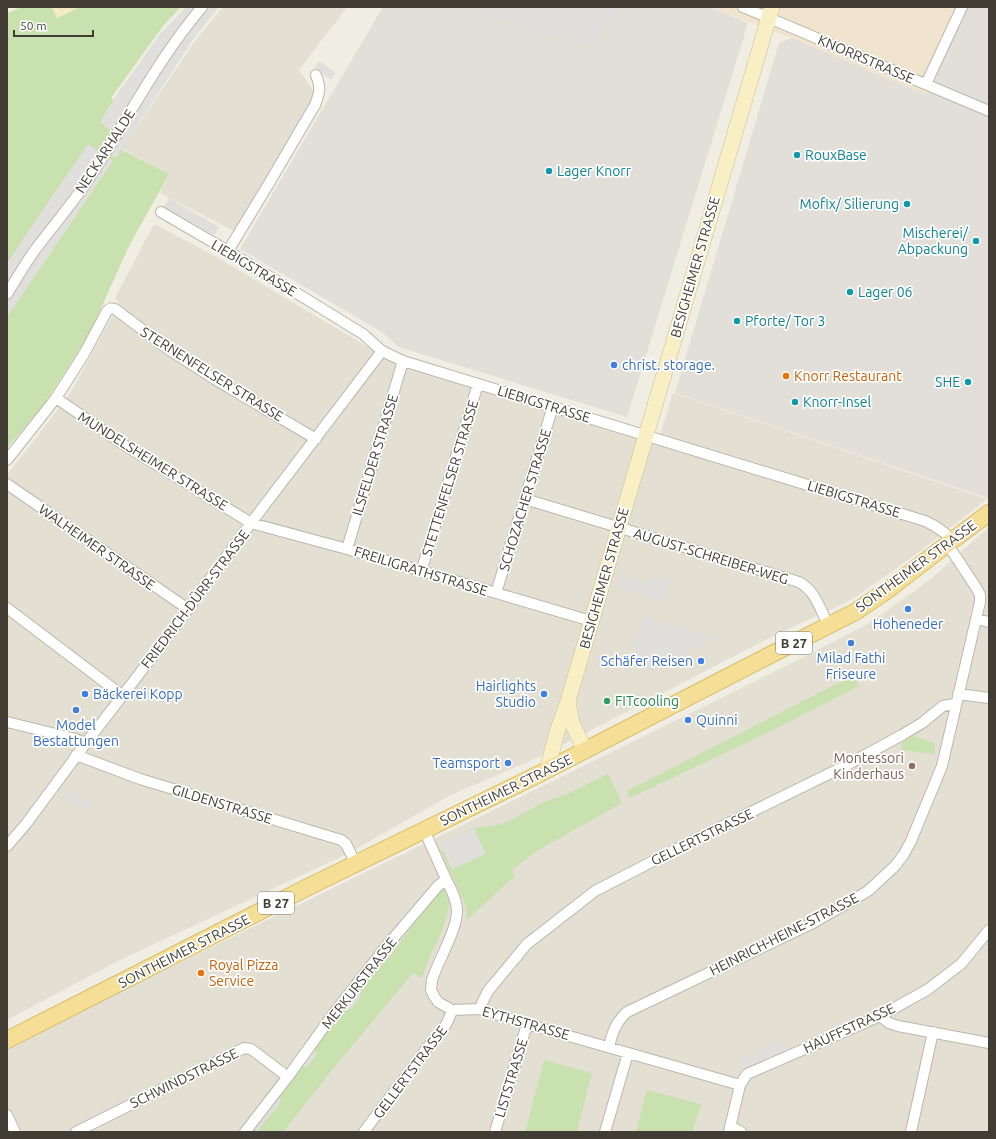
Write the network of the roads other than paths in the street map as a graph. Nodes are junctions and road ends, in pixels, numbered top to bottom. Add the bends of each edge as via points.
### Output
1 (202, 7) edge
2 (743, 7) edge
3 (962, 7) edge
4 (770, 12) edge
5 (316, 75) dead end
6 (926, 84) junction
7 (989, 112) edge
8 (161, 212) dead end
9 (228, 251) junction
10 (7, 294) edge
11 (382, 351) junction
12 (403, 361) junction
13 (478, 384) junction
14 (56, 398) junction
15 (553, 406) junction
16 (646, 435) junction
17 (316, 439) junction
18 (7, 460) edge
19 (7, 484) edge
20 (525, 499) junction
21 (989, 513) edge
22 (251, 523) junction
23 (618, 527) junction
24 (949, 542) junction
25 (347, 549) junction
26 (421, 572) junction
27 (496, 593) junction
28 (984, 599) edge
29 (7, 608) edge
30 (188, 609) junction
31 (976, 619) junction
32 (591, 621) junction
33 (989, 622) edge
34 (829, 626) junction
35 (958, 694) junction
36 (122, 696) junction
37 (989, 698) edge
38 (568, 701) junction
39 (955, 704) junction
40 (7, 722) edge
41 (86, 743) junction
42 (585, 750) junction
43 (76, 755) junction
44 (547, 770) junction
45 (424, 830) junction
46 (7, 846) edge
47 (356, 864) junction
48 (446, 879) junction
49 (989, 930) edge
50 (480, 1009) junction
51 (452, 1010) junction
52 (880, 1016) junction
53 (527, 1024) junction
54 (933, 1032) junction
55 (7, 1040) edge
56 (989, 1043) edge
57 (609, 1047) junction
58 (628, 1053) junction
59 (288, 1077) junction
60 (740, 1085) junction
61 (7, 1115) edge
62 (730, 1129) edge
63 (15, 1132) edge
64 (76, 1132) edge
65 (245, 1132) edge
66 (364, 1132) edge
67 (495, 1132) edge
68 (605, 1132) edge
69 (740, 1132) edge
70 (911, 1132) edge

1 - 10 street, NECKARHALDE via 152,73 88,179 34,252
2 - 4 street, KNORRSTRASSE
3 - 6 street
4 - 6 street, KNORRSTRASSE
4 - 16 street, BESIGHEIMER STRASSE
5 - 9 street via 320,88 315,104
6 - 7 street, KNORRSTRASSE
8 - 9 street, LIEBIGSTRASSE
9 - 11 street, LIEBIGSTRASSE via 363,334
11 - 12 street, LIEBIGSTRASSE
11 - 17 street, FRIEDRICH-DÜRR-STRASSE
12 - 13 street, LIEBIGSTRASSE
12 - 25 street, ILSFELDER STRASSE
13 - 15 street, LIEBIGSTRASSE
13 - 26 street, STETTENFELSER STRASSE
14 - 17 street, STERNENFELSER STRASSE via 110,308 115,309 168,349
14 - 18 street
14 - 22 street, MUNDELSHEIMER STRASSE via 126,446
15 - 16 street, LIEBIGSTRASSE
15 - 20 street, SCHOZACHER STRASSE
16 - 23 street, BESIGHEIMER STRASSE
16 - 24 street, LIEBIGSTRASSE via 925,521 946,533
17 - 22 street, FRIEDRICH-DÜRR-STRASSE
19 - 30 street, WALHEIMER STRASSE
20 - 23 street, AUGUST-SCHREIBER-WEG
20 - 27 street, SCHOZACHER STRASSE
21 - 24 main road, SONTHEIMER STRASSE / B 27
22 - 25 street, FREILIGRATHSTRASSE
22 - 30 street, FRIEDRICH-DÜRR-STRASSE
23 - 32 street, BESIGHEIMER STRASSE
23 - 34 street, AUGUST-SCHREIBER-WEG via 798,582 810,590
24 - 28 street, HEINRICH-HEINE-STRASSE via 954,554
24 - 34 main road, SONTHEIMER STRASSE / B 27 via 889,589
25 - 26 street, FREILIGRATHSTRASSE
26 - 27 street, FREILIGRATHSTRASSE
27 - 32 street, FREILIGRATHSTRASSE
28 - 31 street, HEINRICH-HEINE-STRASSE
29 - 36 street
30 - 36 street, FRIEDRICH-DÜRR-STRASSE
31 - 33 street
31 - 35 street, HEINRICH-HEINE-STRASSE
32 - 38 street, BESIGHEIMER STRASSE
34 - 42 main road, SONTHEIMER STRASSE / B 27
35 - 37 street
35 - 39 street, HEINRICH-HEINE-STRASSE
36 - 41 street, FRIEDRICH-DÜRR-STRASSE
38 - 42 street, BESIGHEIMER STRASSE via 572,723
38 - 44 street, BESIGHEIMER STRASSE
39 - 50 street, GELLERTSTRASSE via 943,706 915,727 845,766 595,891 527,944 488,991
39 - 57 street, HEINRICH-HEINE-STRASSE via 942,766 911,841 887,875 858,898 812,923 627,1012 614,1028
40 - 41 street
41 - 43 street, FRIEDRICH-DÜRR-STRASSE
42 - 44 main road, SONTHEIMER STRASSE / B 27
43 - 46 street, FRIEDRICH-DÜRR-STRASSE
43 - 47 street, GILDENSTRASSE via 140,779 341,840 346,844
44 - 45 main road, SONTHEIMER STRASSE / B 27
45 - 47 main road, SONTHEIMER STRASSE / B 27
45 - 48 street
47 - 55 main road, SONTHEIMER STRASSE / B 27
48 - 51 street via 454,895 456,917 433,975 431,990 438,1002
48 - 59 street, MERKURSTRASSE via 385,948
49 - 52 street, HAUFFSTRASSE via 970,955 941,980
50 - 51 street, EYTHSTRASSE
50 - 53 street, EYTHSTRASSE
51 - 66 street, GELLERTSTRASSE via 445,1027
52 - 54 street via 898,1026
52 - 60 street, HAUFFSTRASSE via 747,1074
53 - 57 street, EYTHSTRASSE
53 - 67 street, LISTSTRASSE
54 - 56 street
54 - 70 street
57 - 58 street, EYTHSTRASSE
58 - 60 street, EYTHSTRASSE
58 - 68 street
59 - 64 street, SCHWINDSTRASSE via 251,1049 244,1048
59 - 65 street, MERKURSTRASSE
60 - 62 street
61 - 63 street
62 - 69 street

